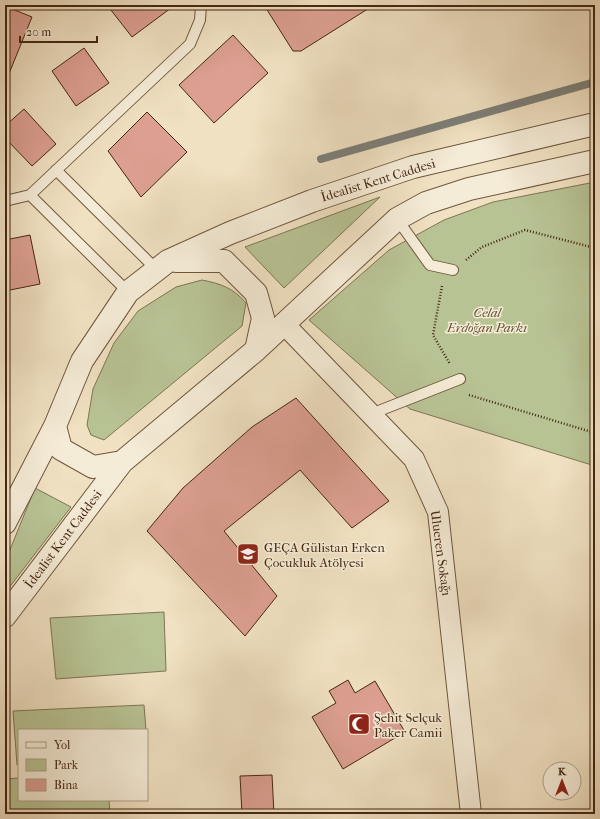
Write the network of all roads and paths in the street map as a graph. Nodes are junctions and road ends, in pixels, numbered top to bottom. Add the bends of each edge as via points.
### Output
1 (201, 5) edge
2 (595, 124) edge
3 (595, 161) edge
4 (56, 170) junction
5 (30, 195) junction
6 (5, 201) edge
7 (397, 219) junction
8 (595, 248) edge
9 (163, 265) junction
10 (453, 270) junction
11 (128, 292) junction
12 (284, 324) junction
13 (256, 350) junction
14 (460, 379) junction
15 (371, 414) junction
16 (55, 426) junction
17 (595, 433) edge
18 (122, 462) junction
19 (5, 523) edge
20 (5, 616) edge
21 (471, 814) edge

1 - 4 lane via 200,20 190,44
2 - 9 street, İdealist Kent Caddesi via 414,167 312,201 230,233
3 - 7 street, İdealist Kent Caddesi via 470,189 426,203
4 - 5 lane
4 - 9 lane
5 - 6 lane
5 - 11 lane
7 - 10 lane via 430,265
7 - 12 street, İdealist Kent Caddesi
8 - 10 path via 525,230 482,247
9 - 11 street, İdealist Kent Caddesi
9 - 13 street via 224,261 256,293 263,318
10 - 14 path via 443,280 433,335
11 - 16 street, İdealist Kent Caddesi via 82,361
12 - 13 street, İdealist Kent Caddesi
12 - 15 street, Ulueren Sokağı
13 - 18 street, İdealist Kent Caddesi
14 - 15 lane
14 - 17 path via 470,396
15 - 21 street, Ulueren Sokağı via 414,459 438,512
16 - 18 street via 62,449 93,467
16 - 19 street, İdealist Kent Caddesi
18 - 20 street, İdealist Kent Caddesi

